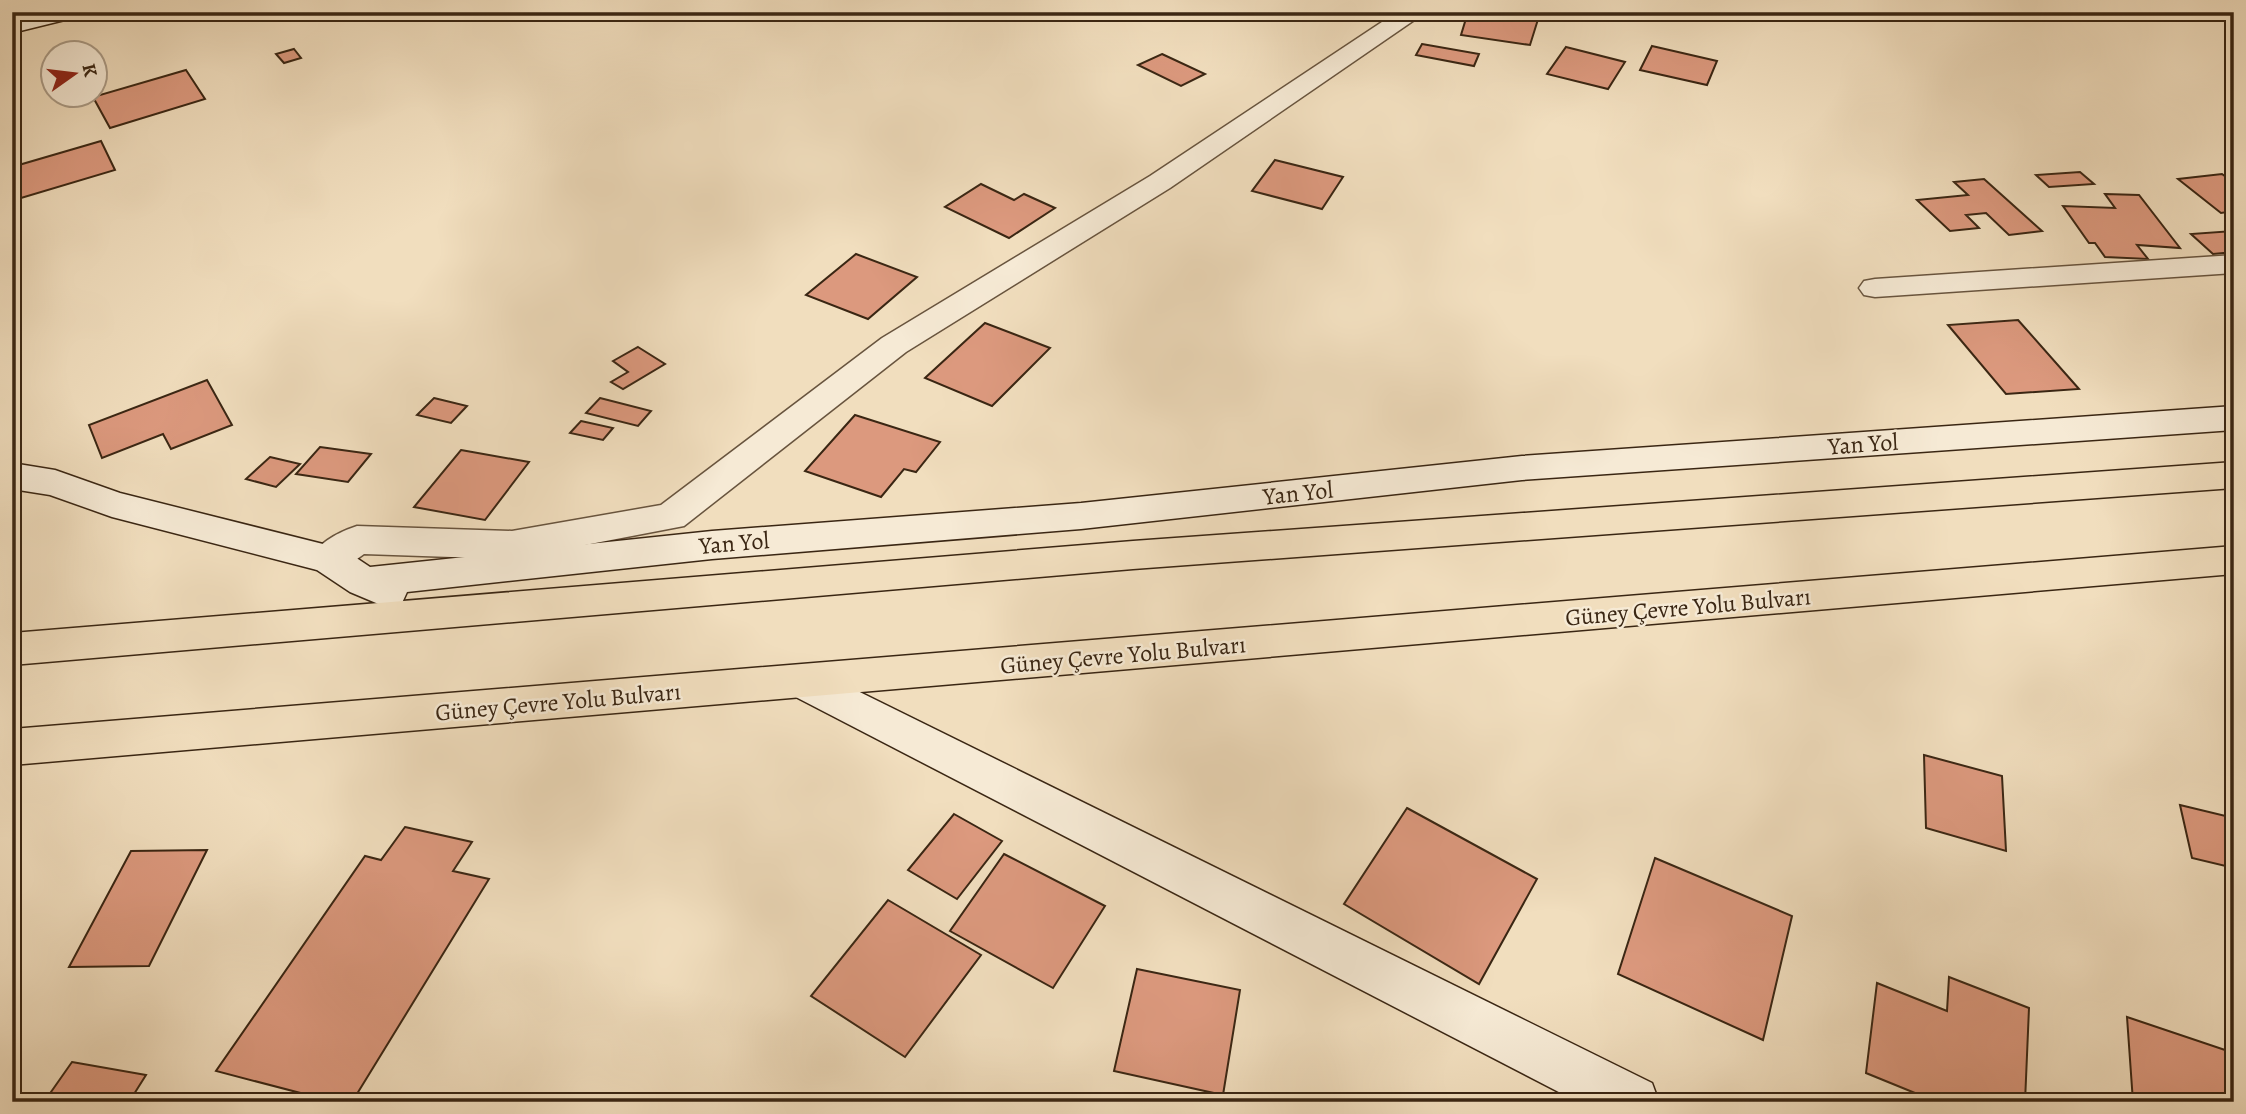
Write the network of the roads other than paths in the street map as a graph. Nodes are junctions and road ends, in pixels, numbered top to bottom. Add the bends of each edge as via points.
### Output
1 (68, 12) edge
2 (1414, 12) edge
3 (12, 26) edge
4 (2234, 264) edge
5 (1875, 288) dead end
6 (2234, 418) edge
7 (2234, 475) edge
8 (12, 476) edge
9 (329, 559) junction
10 (2234, 560) edge
11 (364, 582) junction
12 (436, 615) junction
13 (12, 649) edge
14 (805, 682) junction
15 (12, 747) edge
16 (1633, 1102) edge

1 - 3 street
2 - 9 street via 1160,182 894,345 671,517 512,545 357,540
4 - 5 street
6 - 11 street, Yan Yol via 1522,468 1081,516 712,545
7 - 12 highway via 1133,555
8 - 9 street via 55,482 112,504
9 - 11 street
10 - 14 highway, Güney Çevre Yolu Bulvarı
11 - 12 street
12 - 13 highway
14 - 15 highway, Güney Çevre Yolu Bulvarı
14 - 16 street

